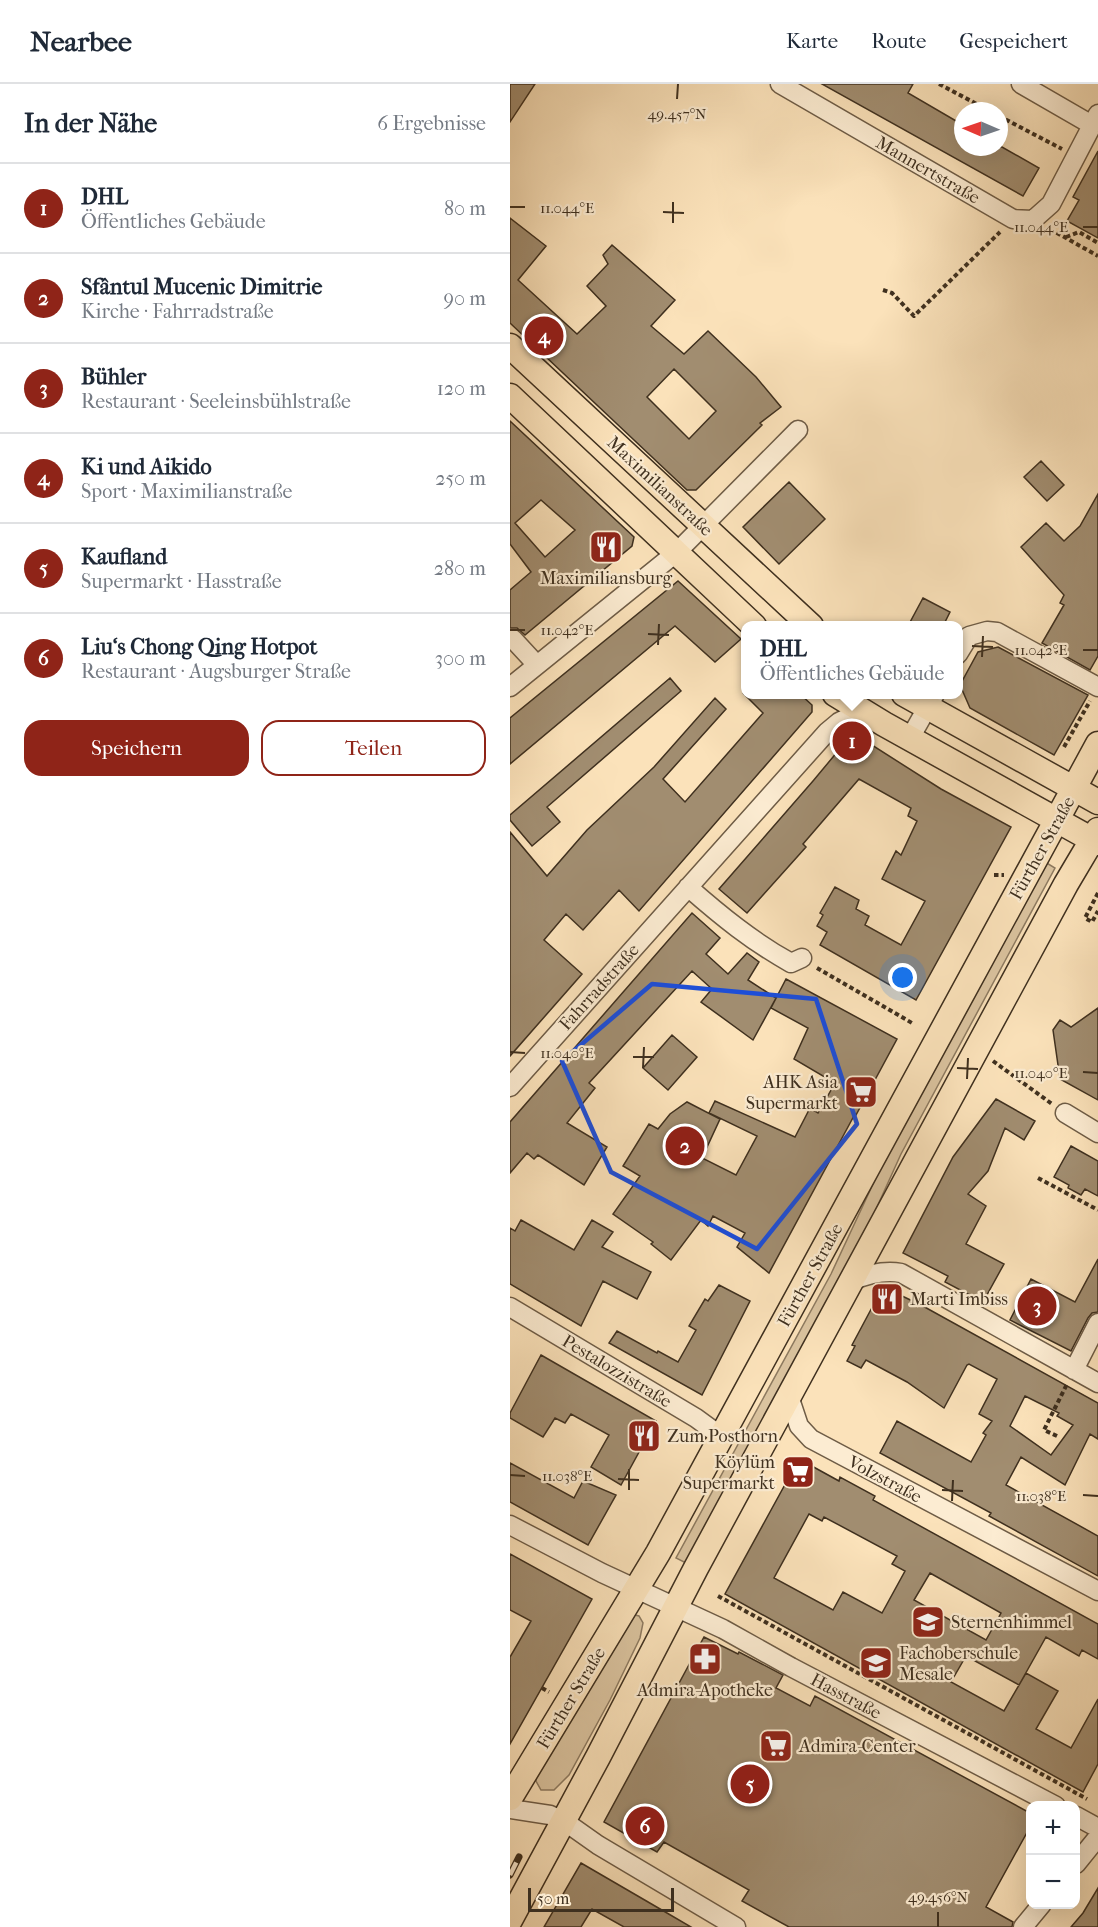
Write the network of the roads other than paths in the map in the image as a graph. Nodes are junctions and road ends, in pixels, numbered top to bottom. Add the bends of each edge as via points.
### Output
1 (780, 84) edge
2 (1021, 84) edge
3 (1095, 119) edge
4 (510, 346) edge
5 (510, 396) edge
6 (798, 430) dead end
7 (703, 526) junction
8 (677, 552) junction
9 (749, 621) edge
10 (806, 621) edge
11 (513, 639) dead end
12 (963, 646) edge
13 (537, 665) junction
14 (510, 687) edge
15 (1097, 687) edge
16 (843, 699) edge
17 (932, 701) edge
18 (861, 711) junction
19 (910, 738) junction
20 (1098, 744) edge
21 (1075, 789) junction
22 (1098, 802) edge
23 (1057, 821) junction
24 (1096, 838) edge
25 (688, 887) junction
26 (802, 958) road end
27 (510, 1087) edge
28 (1065, 1113) road end
29 (1098, 1133) edge
30 (852, 1281) junction
31 (510, 1306) edge
32 (1098, 1323) edge
33 (1074, 1370) junction
34 (1098, 1383) edge
35 (789, 1396) junction
36 (722, 1437) junction
37 (510, 1526) edge
38 (637, 1589) junction
39 (1098, 1591) edge
40 (676, 1608) junction
41 (510, 1798) edge
42 (1046, 1801) edge
43 (510, 1809) edge
44 (1080, 1818) edge
45 (564, 1821) junction
46 (1098, 1828) edge
47 (1098, 1838) edge
48 (1080, 1859) edge
49 (1039, 1909) edge
50 (510, 1920) edge
51 (736, 1927) edge
52 (1023, 1927) edge

1 - 3 street, Mannertstraße via 1013,219 1033,220 1051,204
2 - 3 street
4 - 7 main road, Maximilianstraße
5 - 8 main road, Maximilianstraße
6 - 7 street
7 - 8 street
7 - 10 main road, Maximilianstraße
8 - 9 main road, Maximilianstraße
8 - 13 street
11 - 13 street
12 - 15 street via 969,636 997,632
13 - 14 street
16 - 18 main road
17 - 19 street
17 - 21 main road
18 - 19 main road
18 - 25 street, Fahrradstraße via 832,727
19 - 23 main road
20 - 21 main road, Fürther Straße
21 - 22 main road
21 - 23 main road, Fürther Straße
23 - 24 main road
23 - 36 main road, Fürther Straße
24 - 30 main road
25 - 26 street via 770,951 791,963
25 - 27 street, Fahrradstraße
28 - 29 street
30 - 33 street via 874,1273 901,1273
30 - 35 main road
31 - 36 street, Pestalozzistraße
32 - 33 street
33 - 34 street
35 - 39 street, Volzstraße via 799,1426 811,1439
35 - 40 main road
36 - 38 main road, Fürther Straße
37 - 38 street, Hasstraße
38 - 40 street, Hasstraße
38 - 41 main road, Fürther Straße
40 - 42 street, Hasstraße via 723,1629
40 - 45 main road
43 - 45 street
44 - 46 street
45 - 50 main road
45 - 51 street
47 - 48 street
49 - 52 street

